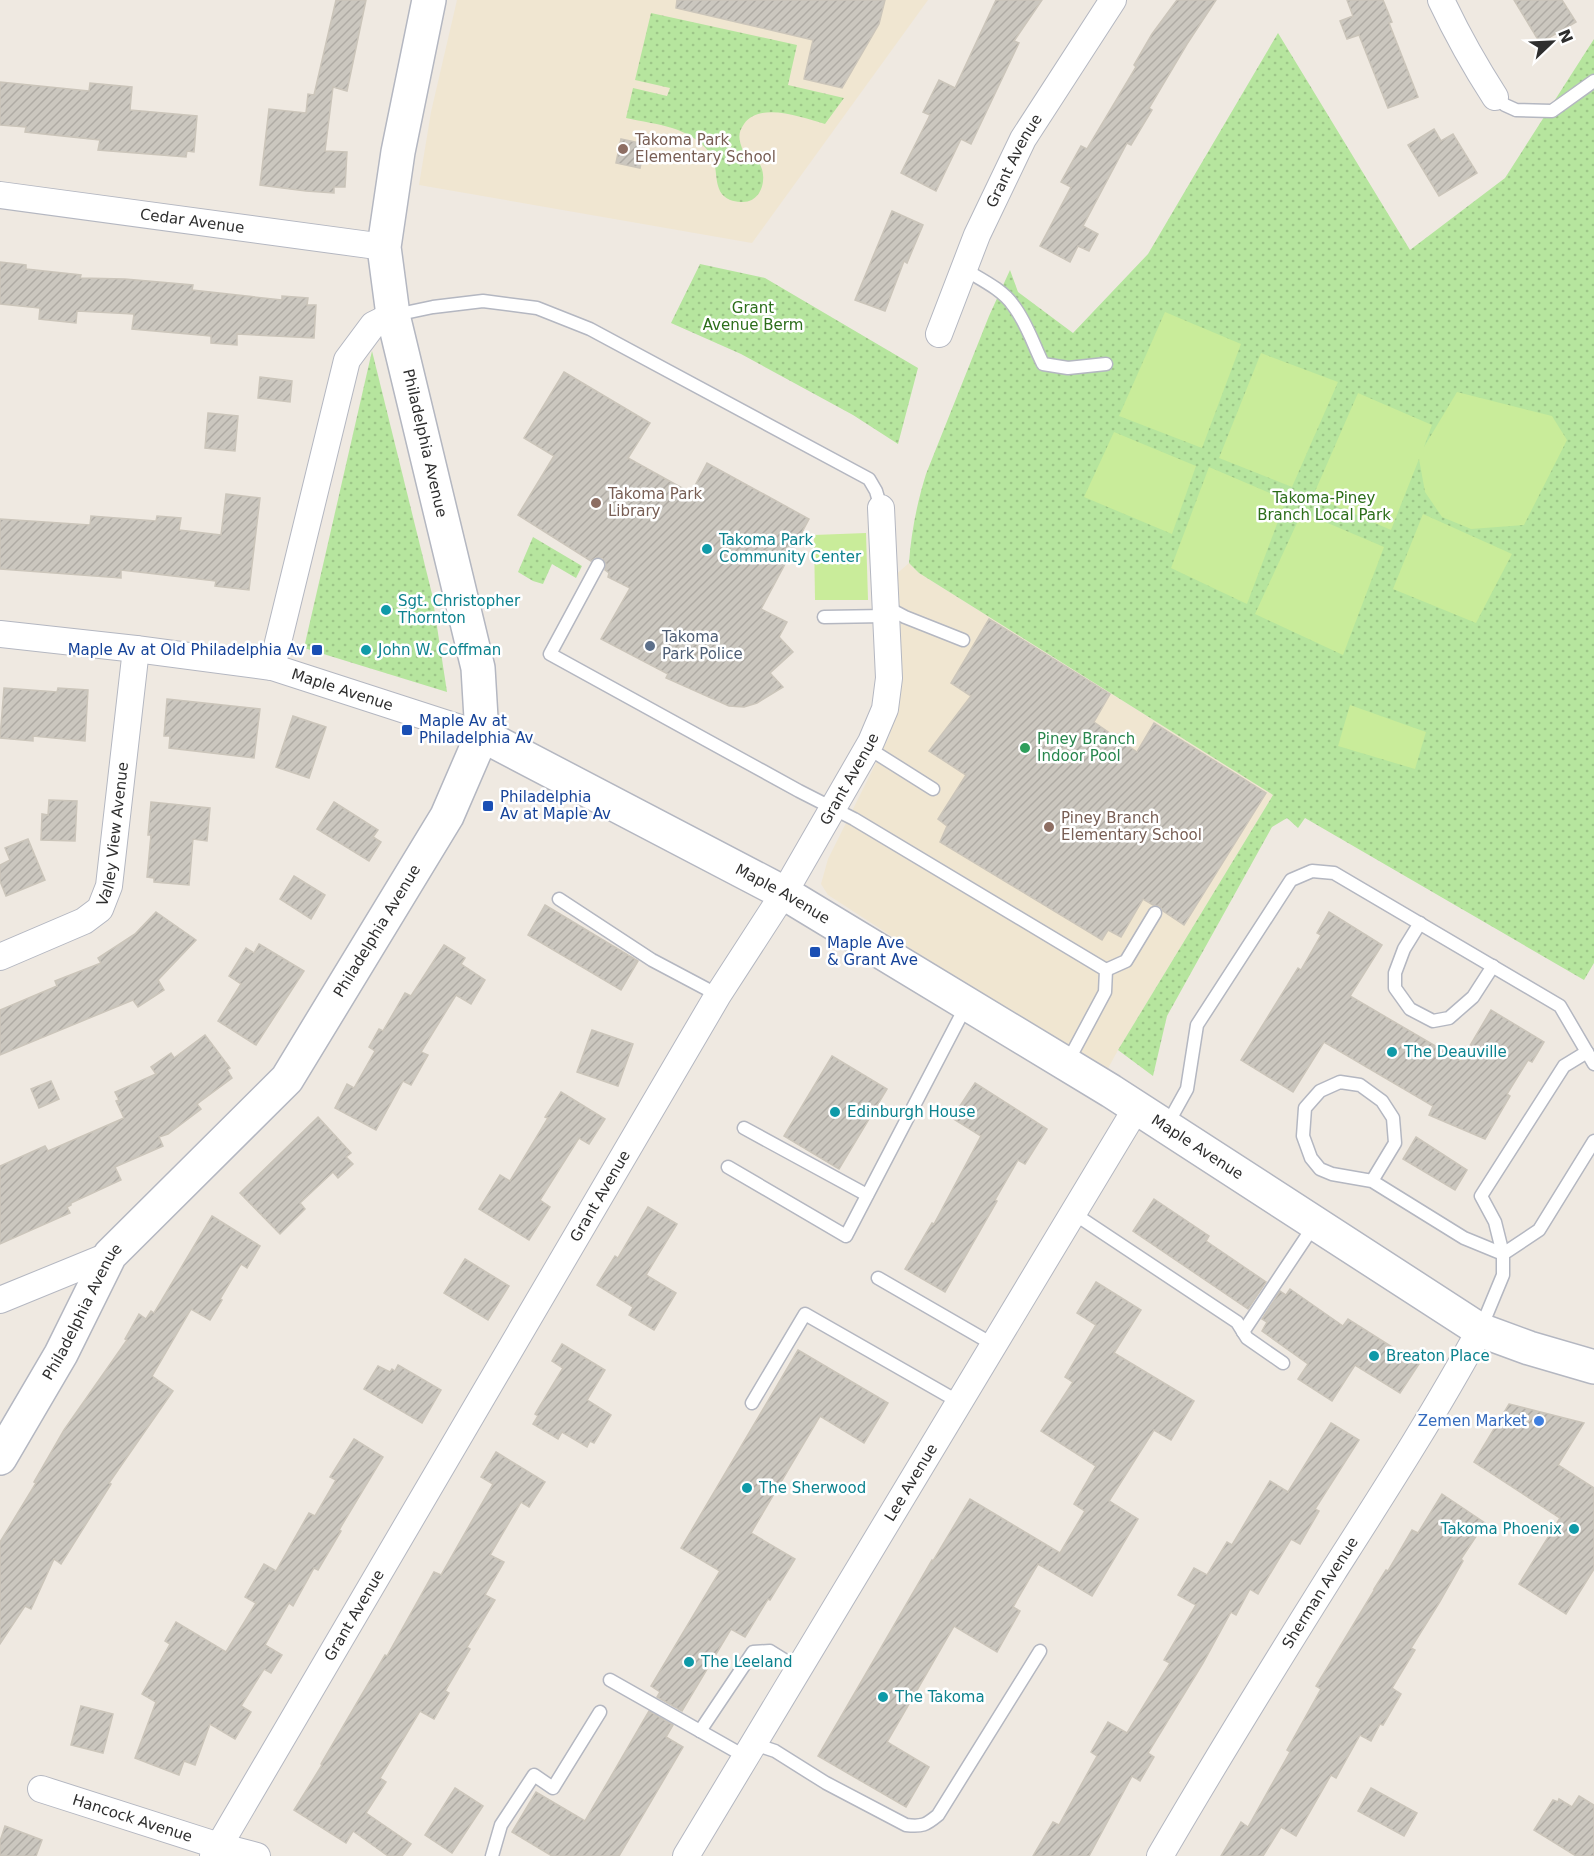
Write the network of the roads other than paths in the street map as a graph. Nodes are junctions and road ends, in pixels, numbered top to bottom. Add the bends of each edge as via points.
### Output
1 (429, 0) edge
2 (1113, 0) edge
3 (1441, 0) edge
4 (1594, 81) edge
5 (1496, 97) joint
6 (0, 195) edge
7 (384, 247) junction
8 (964, 268) junction
9 (393, 315) junction
10 (939, 334) dead end
11 (1106, 364) dead end
12 (881, 508) joint
13 (598, 565) dead end
14 (886, 611) junction
15 (824, 617) dead end
16 (0, 634) edge
17 (963, 640) dead end
18 (136, 649) junction
19 (272, 667) junction
20 (482, 735) junction
21 (868, 748) junction
22 (933, 789) dead end
23 (833, 809) junction
24 (784, 893) junction
25 (559, 898) dead end
26 (1155, 913) dead end
27 (1420, 923) junction
28 (0, 957) edge
29 (1492, 966) junction
30 (1106, 970) junction
31 (718, 995) junction
32 (967, 1004) junction
33 (1587, 1052) junction
34 (1066, 1064) junction
35 (1594, 1064) edge
36 (1137, 1107) junction
37 (1166, 1126) junction
38 (744, 1128) dead end
39 (1594, 1141) edge
40 (728, 1167) dead end
41 (1372, 1181) junction
42 (867, 1195) junction
43 (1073, 1214) junction
44 (1315, 1223) junction
45 (1503, 1254) junction
46 (110, 1255) junction
47 (878, 1278) dead end
48 (0, 1300) edge
49 (1480, 1330) junction
50 (1243, 1332) junction
51 (994, 1346) junction
52 (1283, 1363) dead end
53 (1594, 1367) edge
54 (959, 1402) junction
55 (752, 1403) dead end
56 (0, 1458) edge
57 (1040, 1651) dead end
58 (799, 1669) junction
59 (610, 1680) dead end
60 (600, 1712) dead end
61 (700, 1731) junction
62 (750, 1750) junction
63 (41, 1789) dead end
64 (216, 1851) edge
65 (257, 1856) edge
66 (492, 1856) edge
67 (686, 1856) edge
68 (1160, 1856) edge

1 - 7 main road, Philadelphia Avenue via 398,152
2 - 8 street, Grant Avenue via 1023,139
3 - 5 street
4 - 5 lane via 1552,111 1516,110
6 - 7 street, Cedar Avenue
7 - 9 main road, Philadelphia Avenue
8 - 10 street, Grant Avenue
8 - 11 lane via 1013,303 1043,364 1068,368
9 - 12 lane via 483,302 548,312 590,329 869,479
9 - 19 street via 373,325 347,360
9 - 20 main road, Philadelphia Avenue via 478,668
12 - 14 street, Grant Avenue
13 - 23 lane via 550,654
14 - 15 lane
14 - 17 lane
14 - 21 street, Grant Avenue via 889,678 885,709
16 - 18 street, Maple Avenue
18 - 19 street, Maple Avenue
18 - 28 street, Valley View Avenue via 109,886 100,909 84,921
19 - 20 street, Maple Avenue
20 - 24 main road, Maple Avenue
20 - 46 main road, Philadelphia Avenue via 447,816 287,1079
21 - 22 lane
21 - 23 street, Grant Avenue
23 - 24 street, Grant Avenue
23 - 30 lane
24 - 31 street, Grant Avenue
24 - 32 main road, Maple Avenue
25 - 31 lane via 652,960
26 - 30 lane via 1126,961
27 - 29 lane
27 - 29 lane via 1395,973 1395,988 1410,1009 1433,1021 1449,1018 1473,997
27 - 37 lane via 1334,873 1312,871 1291,880 1197,1025 1187,1089
29 - 33 lane via 1560,1006
30 - 34 lane via 1105,992
31 - 64 street, Grant Avenue
32 - 34 main road, Maple Avenue
32 - 42 lane
33 - 35 lane
33 - 45 lane via 1564,1066 1481,1196 1495,1222
34 - 36 main road, Maple Avenue
36 - 37 main road, Maple Avenue
36 - 43 street, Lee Avenue
37 - 44 main road, Maple Avenue
38 - 42 lane
39 - 45 lane via 1539,1230
40 - 42 lane via 846,1236
41 - 41 lane via 1395,1143 1393,1118 1382,1101 1360,1085 1340,1082 1320,1091 1305,1108 1303,1136 1320,1169
41 - 45 lane via 1464,1238
43 - 50 lane via 1237,1322
43 - 51 street, Lee Avenue
44 - 49 main road, Maple Avenue
44 - 50 lane
45 - 49 lane via 1503,1275
46 - 48 street
46 - 56 main road, Philadelphia Avenue via 61,1354
47 - 51 lane
49 - 53 main road, Maple Avenue
49 - 68 street, Sherman Avenue
50 - 52 lane
51 - 54 street, Lee Avenue
54 - 55 lane via 806,1314
54 - 58 street, Lee Avenue
57 - 62 lane via 938,1815 926,1824 906,1825 775,1751
58 - 61 lane via 770,1651 753,1652
58 - 62 street, Lee Avenue
59 - 61 lane
60 - 66 lane via 553,1788 534,1775 501,1824
61 - 62 lane
62 - 67 street, Lee Avenue
63 - 64 street, Hancock Avenue
64 - 65 street, Hancock Avenue

